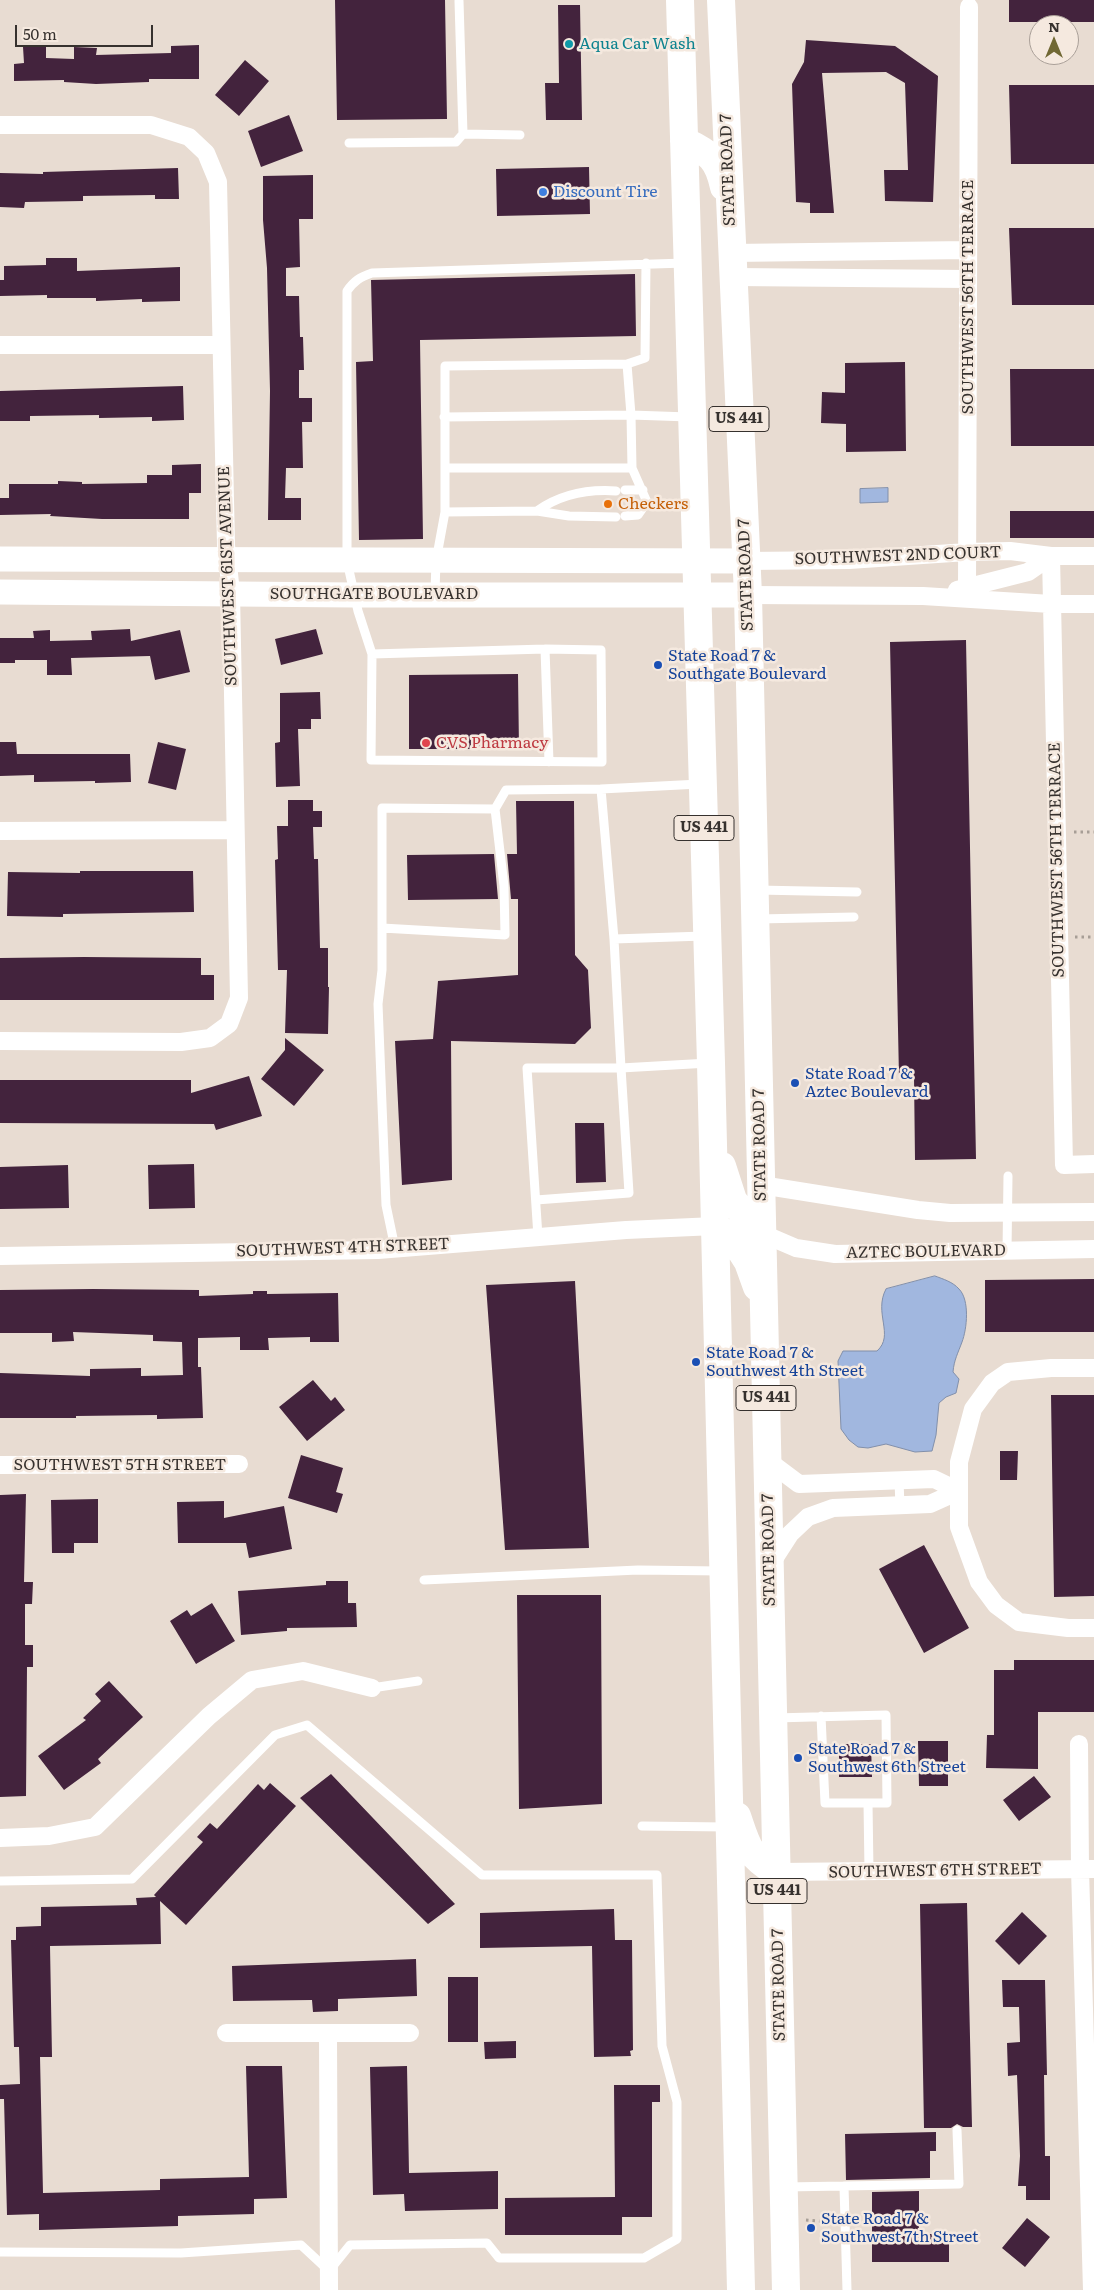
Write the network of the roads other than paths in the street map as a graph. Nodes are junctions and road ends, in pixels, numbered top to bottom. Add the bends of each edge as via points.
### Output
1 (680, 0) edge
2 (721, 0) edge
3 (460, 1) edge
4 (969, 7) dead end
5 (0, 125) edge
6 (463, 134) junction
7 (520, 135) dead end
8 (684, 141) junction
9 (349, 143) dead end
10 (729, 212) junction
11 (968, 250) junction
12 (687, 262) junction
13 (646, 264) junction
14 (732, 265) junction
15 (968, 279) junction
16 (0, 344) edge
17 (220, 345) junction
18 (627, 364) junction
19 (631, 415) junction
20 (444, 417) junction
21 (691, 417) junction
22 (446, 468) junction
23 (632, 468) junction
24 (643, 490) junction
25 (537, 511) junction
26 (445, 512) junction
27 (967, 552) junction
28 (1051, 556) junction
29 (1094, 556) edge
30 (0, 559) edge
31 (227, 559) junction
32 (347, 561) junction
33 (436, 561) junction
34 (697, 561) junction
35 (745, 561) junction
36 (968, 588) junction
37 (0, 592) edge
38 (231, 593) junction
39 (697, 594) junction
40 (354, 595) junction
41 (435, 595) junction
42 (748, 595) junction
43 (923, 596) junction
44 (1051, 604) junction
45 (1094, 604) edge
46 (545, 649) junction
47 (372, 654) junction
48 (548, 762) junction
49 (702, 784) junction
50 (601, 788) junction
51 (495, 809) junction
52 (235, 830) junction
53 (0, 831) edge
54 (754, 890) junction
55 (857, 892) dead end
56 (854, 917) dead end
57 (755, 919) junction
58 (382, 928) junction
59 (707, 935) junction
60 (614, 939) junction
61 (0, 1041) edge
62 (711, 1062) junction
63 (621, 1068) junction
64 (712, 1136) junction
65 (1094, 1164) edge
66 (1008, 1176) dead end
67 (761, 1185) junction
68 (536, 1200) junction
69 (1094, 1212) edge
70 (1007, 1213) junction
71 (715, 1226) junction
72 (761, 1234) junction
73 (538, 1237) junction
74 (395, 1248) junction
75 (1094, 1249) edge
76 (1007, 1250) junction
77 (0, 1256) edge
78 (764, 1304) junction
79 (1094, 1368) edge
80 (767, 1460) junction
81 (239, 1464) dead end
82 (0, 1465) edge
83 (899, 1481) junction
84 (959, 1491) junction
85 (900, 1506) junction
86 (770, 1565) junction
87 (724, 1572) junction
88 (424, 1580) dead end
89 (1094, 1628) edge
90 (418, 1681) dead end
91 (372, 1688) joint
92 (821, 1716) junction
93 (773, 1718) junction
94 (1079, 1744) dead end
95 (729, 1796) junction
96 (868, 1803) junction
97 (642, 1826) dead end
98 (730, 1827) junction
99 (0, 1838) edge
100 (1087, 1869) edge
101 (869, 1871) junction
102 (776, 1872) junction
103 (0, 1881) edge
104 (226, 2034) dead end
105 (328, 2034) junction
106 (410, 2034) dead end
107 (1090, 2087) edge
108 (957, 2130) dead end
109 (844, 2186) junction
110 (784, 2187) junction
111 (0, 2252) edge
112 (329, 2271) junction
113 (329, 2290) edge
114 (741, 2290) edge
115 (786, 2290) edge
116 (847, 2290) edge
117 (1092, 2290) edge

1 - 8 main road, US 441
2 - 10 main road, STATE ROAD 7 / US 441
3 - 6 lane
4 - 11 street, SOUTHWEST 56TH TERRACE
5 - 17 street, SOUTHWEST 61ST AVENUE via 150,125 189,137 206,152 218,182
6 - 7 lane
6 - 9 lane via 456,142
8 - 10 main road via 704,150 720,168
8 - 12 main road, US 441
10 - 14 main road, STATE ROAD 7 / US 441
11 - 14 street
11 - 15 street, SOUTHWEST 56TH TERRACE
12 - 13 lane
12 - 21 main road, US 441
13 - 18 lane via 645,358
13 - 32 lane via 372,274 353,283 347,292
14 - 15 street
14 - 35 main road, STATE ROAD 7 / US 441
15 - 27 street, SOUTHWEST 56TH TERRACE
16 - 17 street
17 - 31 street, SOUTHWEST 61ST AVENUE
18 - 19 lane
18 - 20 lane via 446,366
19 - 20 lane
19 - 21 lane
19 - 23 lane
20 - 22 lane
21 - 34 main road, US 441
22 - 23 lane
22 - 26 lane
23 - 24 lane
24 - 25 lane via 582,491 552,500
24 - 25 lane via 647,502 638,515 569,516
25 - 26 lane
26 - 33 lane
27 - 28 street, SOUTHWEST 2ND COURT via 1010,551
27 - 35 street, SOUTHWEST 2ND COURT via 849,560
27 - 36 street, SOUTHWEST 56TH TERRACE
28 - 29 street, SOUTHWEST 2ND COURT
28 - 36 street, SOUTHWEST 2ND COURT via 1028,572
28 - 44 street, SOUTHWEST 56TH TERRACE
30 - 31 main road, SOUTHGATE BOULEVARD
31 - 32 main road, SOUTHGATE BOULEVARD
31 - 38 street, SOUTHWEST 61ST AVENUE
32 - 33 main road, SOUTHGATE BOULEVARD
32 - 40 lane
33 - 34 main road, SOUTHGATE BOULEVARD
33 - 41 lane
34 - 35 main road, SOUTHGATE BOULEVARD
34 - 39 main road, US 441
35 - 42 main road, STATE ROAD 7 / US 441
36 - 43 street, SOUTHWEST 2ND COURT
37 - 38 main road, SOUTHGATE BOULEVARD
38 - 40 main road, SOUTHGATE BOULEVARD
38 - 52 street, SOUTHWEST 61ST AVENUE
39 - 41 main road, SOUTHGATE BOULEVARD
39 - 42 main road, SOUTHGATE BOULEVARD
39 - 49 main road, US 441
40 - 41 main road, SOUTHGATE BOULEVARD
40 - 47 lane
42 - 43 street, SOUTHWEST 2ND COURT
42 - 54 main road, STATE ROAD 7 / US 441
43 - 44 street, SOUTHWEST 2ND COURT
44 - 45 street, SOUTHWEST 2ND COURT
44 - 65 street, SOUTHWEST 56TH TERRACE via 1064,1165
46 - 47 lane
46 - 48 lane
46 - 48 lane via 601,650 602,762
47 - 48 lane via 371,760
49 - 50 lane
49 - 59 main road, US 441
50 - 51 lane via 506,790
50 - 60 lane
51 - 58 lane via 382,808
51 - 58 lane via 504,886 505,935
52 - 53 street
52 - 61 street, SOUTHWEST 61ST AVENUE via 238,998 229,1024 210,1038 180,1042
54 - 55 lane
54 - 57 main road, STATE ROAD 7 / US 441
56 - 57 lane
57 - 67 main road, STATE ROAD 7 / US 441
58 - 74 lane via 378,1004 386,1205
59 - 60 lane
59 - 62 main road, US 441
60 - 63 lane
62 - 63 lane
62 - 64 main road, US 441
63 - 68 lane via 629,1193
63 - 68 lane via 527,1068
64 - 71 main road, US 441
64 - 72 main road via 733,1200
66 - 70 lane
67 - 70 street via 918,1210
67 - 72 main road, STATE ROAD 7 / US 441
68 - 73 lane
69 - 70 street
70 - 76 lane
71 - 73 street, SOUTHWEST 4TH STREET
71 - 78 main road via 739,1247
71 - 87 main road, US 441
72 - 76 street, AZTEC BOULEVARD via 796,1248 835,1254
72 - 78 main road, STATE ROAD 7 / US 441
73 - 74 street, SOUTHWEST 4TH STREET
74 - 77 street, SOUTHWEST 4TH STREET
75 - 76 street, AZTEC BOULEVARD
78 - 80 main road, STATE ROAD 7 / US 441
79 - 84 street via 1008,1372 992,1383 973,1409 959,1462
80 - 83 street via 799,1484
80 - 86 main road, STATE ROAD 7 / US 441
81 - 82 street, SOUTHWEST 5TH STREET
83 - 84 street via 934,1479
83 - 85 lane
84 - 85 street via 930,1504
84 - 89 street via 959,1527 979,1582 996,1605 1019,1622
85 - 86 street via 833,1508 808,1517 790,1534
86 - 93 main road, STATE ROAD 7 / US 441
87 - 88 lane via 638,1570
87 - 95 main road, US 441
90 - 91 lane
91 - 99 street via 302,1670 252,1680 209,1716 95,1826 49,1836
92 - 93 lane
92 - 96 lane via 825,1803
92 - 96 lane via 886,1715 887,1803
93 - 102 main road, STATE ROAD 7 / US 441
94 - 100 street
95 - 98 main road, US 441
95 - 102 main road via 749,1850
96 - 101 lane
97 - 98 lane
98 - 114 main road, US 441
100 - 101 street, SOUTHWEST 6TH STREET
100 - 107 street
101 - 102 street, SOUTHWEST 6TH STREET
102 - 110 main road, STATE ROAD 7 / US 441
103 - 112 lane via 132,1879 274,1735 308,1725 482,1875 657,1875 662,2046 677,2102 677,2239 644,2258 499,2258 487,2243 350,2245
104 - 105 street
105 - 106 street
105 - 112 street
107 - 117 street
108 - 109 lane via 959,2184
109 - 110 lane
109 - 116 lane
110 - 115 main road, STATE ROAD 7 / US 441
111 - 112 lane via 180,2253 301,2245
112 - 113 street

